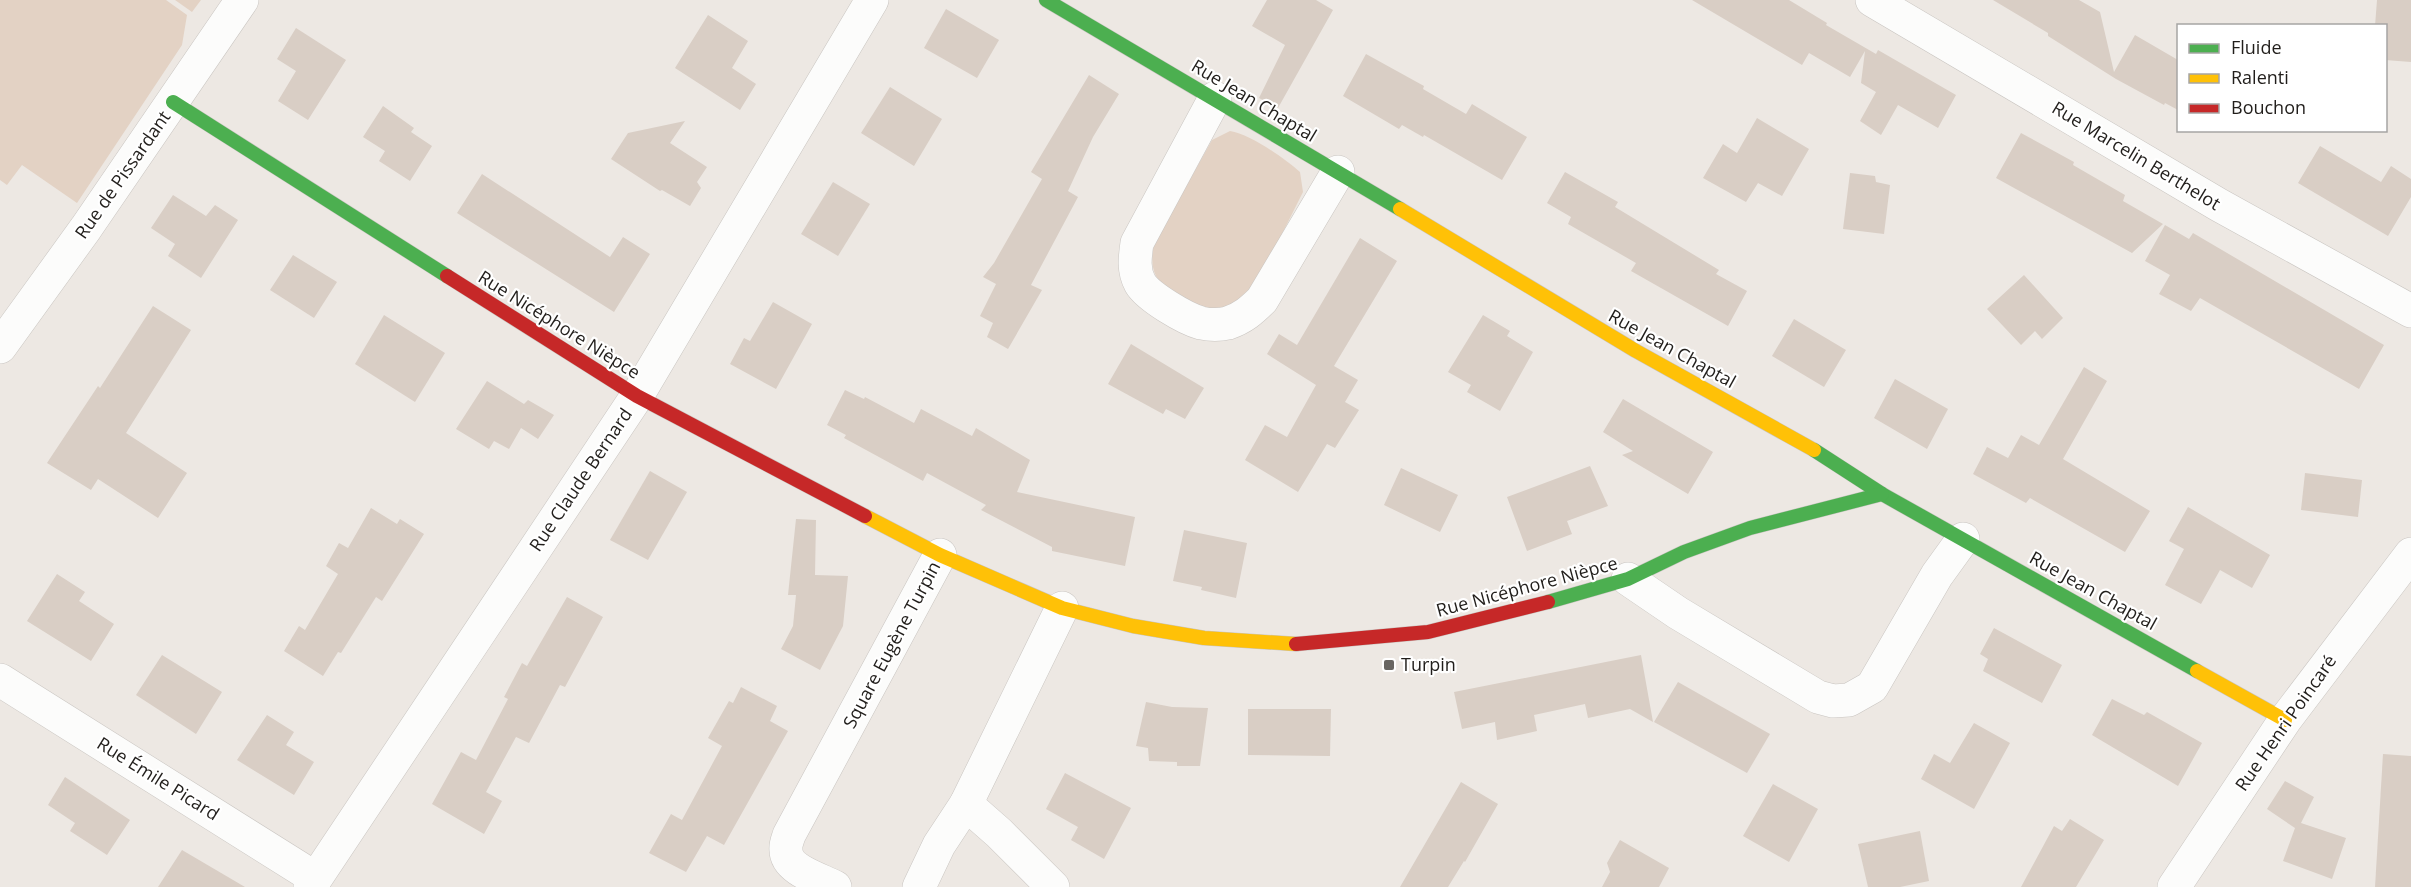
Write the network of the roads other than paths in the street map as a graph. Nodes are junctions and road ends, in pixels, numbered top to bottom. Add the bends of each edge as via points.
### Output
1 (242, 0) edge
2 (872, 0) edge
3 (1046, 0) edge
4 (1872, 0) edge
5 (1215, 98) junction
6 (173, 102) junction
7 (1338, 172) junction
8 (2409, 308) edge
9 (0, 347) edge
10 (637, 396) junction
11 (1882, 494) junction
12 (1963, 539) junction
13 (940, 555) junction
14 (2408, 558) edge
15 (1628, 579) junction
16 (1062, 608) junction
17 (0, 680) edge
18 (2285, 720) junction
19 (966, 804) junction
20 (312, 883) edge
21 (835, 887) edge
22 (919, 887) edge
23 (1053, 887) edge
24 (2174, 887) edge

1 - 6 street, Rue de Pissardant
2 - 10 street, Rue Claude Bernard
3 - 5 street, Rue Jean Chaptal
4 - 8 street, Rue Marcelin Berthelot via 2219,205
5 - 7 street, Rue Jean Chaptal
5 - 7 street via 1137,243 1136,272 1149,295 1199,323 1227,323 1246,316 1262,300
6 - 9 street, Rue de Pissardant
6 - 10 street, Rue Nicéphore Nièpce
7 - 11 street, Rue Jean Chaptal via 1636,351 1800,440
10 - 13 street, Rue Nicéphore Nièpce
10 - 20 street, Rue Claude Bernard
11 - 12 street, Rue Jean Chaptal
11 - 15 street, Rue Nicéphore Nièpce via 1750,528 1684,552
12 - 15 street via 1937,575 1872,687 1849,700 1833,702 1818,697 1678,613
12 - 18 street, Rue Jean Chaptal
13 - 16 street, Square Eugène Turpin
13 - 21 street, Square Eugène Turpin via 789,835 789,860
14 - 18 street, Rue Henri Poincaré
15 - 16 street, Rue Nicéphore Nièpce via 1428,632 1287,645 1204,638
16 - 19 street
17 - 20 street, Rue Émile Picard
18 - 24 street, Rue Henri Poincaré
19 - 22 street via 939,845
19 - 23 street

